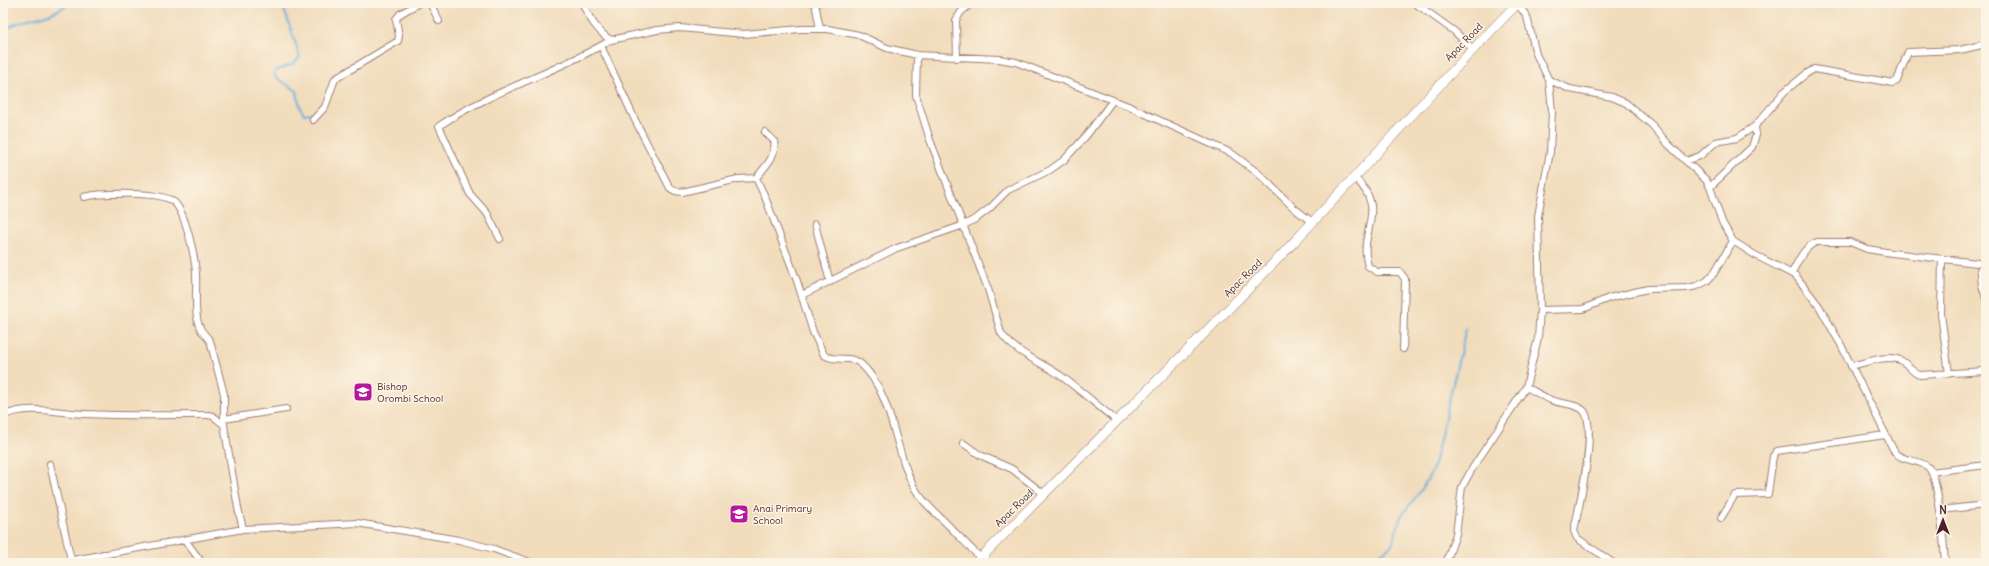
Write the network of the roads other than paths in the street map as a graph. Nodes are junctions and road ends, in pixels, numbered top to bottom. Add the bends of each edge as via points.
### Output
1 (419, 3) edge
2 (430, 3) edge
3 (582, 3) edge
4 (815, 3) edge
5 (972, 3) edge
6 (1415, 3) edge
7 (1518, 3) edge
8 (439, 21) dead end
9 (820, 29) junction
10 (611, 40) junction
11 (1986, 44) edge
12 (601, 46) junction
13 (1473, 49) junction
14 (917, 55) junction
15 (957, 58) junction
16 (1549, 80) junction
17 (1113, 100) junction
18 (313, 120) dead end
19 (1755, 126) junction
20 (765, 132) dead end
21 (1686, 162) junction
22 (1354, 177) junction
23 (756, 178) junction
24 (1710, 187) junction
25 (84, 197) dead end
26 (1312, 222) junction
27 (815, 224) dead end
28 (964, 225) junction
29 (500, 239) dead end
30 (1733, 241) junction
31 (1942, 259) junction
32 (1983, 264) edge
33 (1792, 272) junction
34 (830, 282) junction
35 (802, 295) junction
36 (1986, 299) edge
37 (1540, 310) junction
38 (1403, 349) dead end
39 (1851, 366) junction
40 (1986, 370) edge
41 (1949, 374) junction
42 (1526, 387) junction
43 (286, 409) dead end
44 (3, 416) edge
45 (1117, 421) junction
46 (224, 422) junction
47 (1885, 435) junction
48 (963, 442) dead end
49 (50, 464) dead end
50 (1986, 464) edge
51 (1931, 472) junction
52 (1044, 494) junction
53 (1986, 505) edge
54 (1940, 510) junction
55 (1721, 518) dead end
56 (243, 529) junction
57 (185, 540) junction
58 (103, 554) junction
59 (71, 560) junction
60 (523, 561) edge
61 (978, 561) edge
62 (57, 563) edge
63 (105, 563) edge
64 (202, 563) edge
65 (532, 563) edge
66 (1446, 563) edge
67 (1612, 563) edge
68 (1945, 563) edge

1 - 18 street via 396,19 398,41 335,79 325,106
2 - 8 street
3 - 10 street via 595,25
4 - 9 street
5 - 15 street via 956,20
6 - 13 street via 1454,30
7 - 13 main road, Apac Road
7 - 16 street via 1527,17 1536,54
9 - 10 street via 744,34 680,28
9 - 14 street via 859,35 887,48
10 - 12 street
11 - 19 street via 1960,50 1908,52 1897,81 1893,83 1814,69 1784,92
12 - 23 street via 670,188 682,192 738,179
12 - 29 street via 484,101 439,126 470,194 487,213
13 - 22 main road, Apac Road
14 - 15 street
14 - 28 street via 916,95 930,140
15 - 17 street via 1016,62
16 - 21 street via 1570,89 1612,97 1626,103 1652,125
16 - 37 street via 1552,111 1550,152 1538,216
17 - 26 street via 1231,153 1258,173
17 - 28 street via 1064,160 1050,170 1008,190 990,208
19 - 21 street via 1736,138 1716,142 1700,156
19 - 24 street via 1756,135 1752,147
20 - 23 street via 774,141 774,153
21 - 24 street via 1702,175
22 - 26 main road, Apac Road
22 - 38 street via 1370,197 1366,260 1368,266 1377,272 1400,272 1404,275
23 - 35 street
24 - 30 street via 1722,222
25 - 46 street via 100,194 155,196 174,202 181,211 195,261 196,316 201,330 212,346 224,394
26 - 45 main road, Apac Road
27 - 34 street
28 - 34 street via 897,248
28 - 45 street via 993,303 998,325 1005,338 1031,359 1060,375
30 - 33 street via 1755,255
30 - 37 street via 1714,273 1707,281 1697,286 1648,289 1609,298 1583,309
31 - 32 street
31 - 33 street via 1878,251 1850,242 1817,242 1803,252
31 - 41 street via 1941,314
32 - 36 street via 1982,285
33 - 39 street via 1819,306
34 - 35 street
35 - 61 street via 813,332 824,355 834,359 852,359 864,369 878,388 888,410 913,486 924,502
37 - 42 street via 1538,338
39 - 41 street via 1891,358 1900,360 1916,374
39 - 47 street
40 - 41 street
42 - 66 street via 1462,487 1456,534
42 - 67 street via 1552,400 1582,409 1586,415 1587,464 1574,531 1577,538
43 - 46 street
44 - 46 street via 22,410 33,410 83,414 208,415
45 - 52 main road, Apac Road
46 - 56 street
47 - 51 street via 1897,455 1923,464
47 - 55 street via 1777,451 1773,456 1768,494 1735,495
48 - 52 street via 980,455 1012,469
49 - 59 street
50 - 51 street
51 - 54 street
52 - 61 main road, Apac Road
53 - 54 street
54 - 68 street
56 - 57 street
56 - 60 street via 357,523 459,540 494,549
57 - 58 street
57 - 64 street
58 - 59 street
58 - 63 street
59 - 62 street
60 - 65 street

